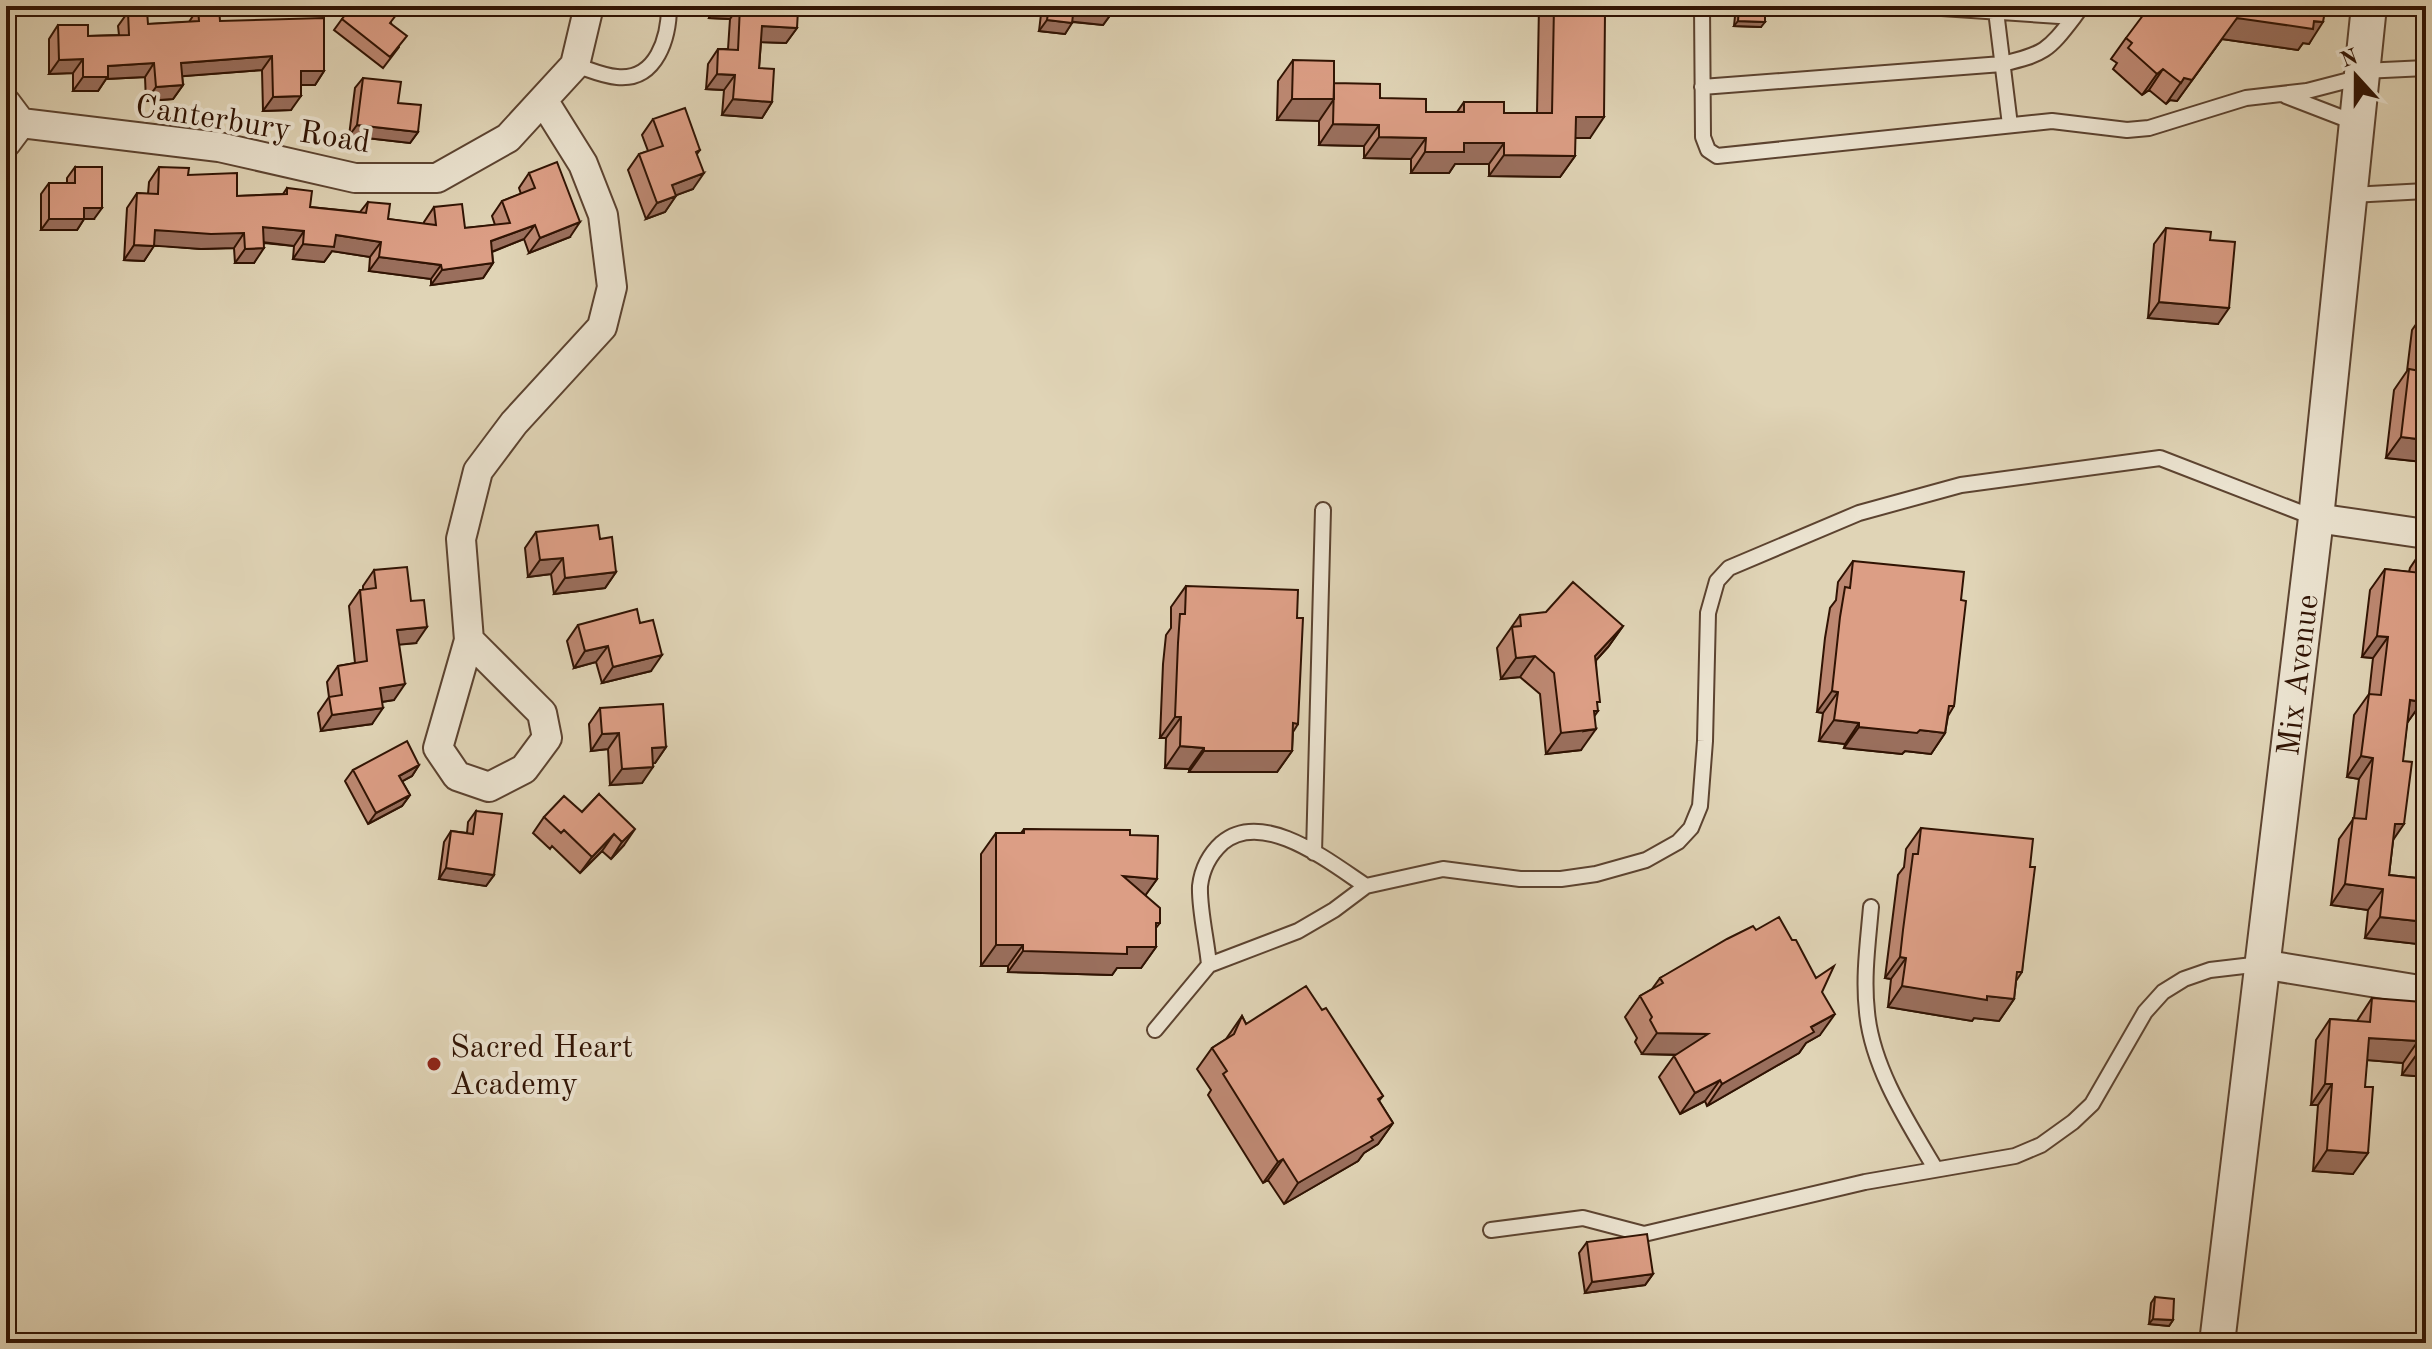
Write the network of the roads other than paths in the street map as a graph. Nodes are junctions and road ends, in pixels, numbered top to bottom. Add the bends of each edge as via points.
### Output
1 (589, 6) edge
2 (669, 6) edge
3 (1702, 6) edge
4 (1912, 6) edge
5 (2369, 6) edge
6 (1996, 11) junction
7 (2078, 11) edge
8 (2002, 64) junction
9 (575, 65) junction
10 (2426, 68) edge
11 (2362, 74) junction
12 (1702, 87) junction
13 (2282, 94) junction
14 (543, 100) junction
15 (11, 123) edge
16 (2357, 123) junction
17 (2010, 125) junction
18 (2426, 191) edge
19 (2351, 195) junction
20 (1323, 510) dead end
21 (2316, 518) junction
22 (2426, 534) edge
23 (469, 640) junction
24 (1314, 853) junction
25 (1366, 886) junction
26 (1871, 907) dead end
27 (2261, 964) junction
28 (1209, 965) junction
29 (2426, 991) edge
30 (1155, 1030) dead end
31 (1935, 1168) junction
32 (1491, 1230) dead end
33 (2217, 1343) edge

1 - 9 street, Canterbury Road
2 - 9 lane via 661,52 641,71 617,77
3 - 12 lane
4 - 6 lane
5 - 11 street, Mix Avenue
6 - 7 lane
6 - 8 lane
7 - 8 lane via 2039,55
8 - 12 lane
8 - 17 lane
9 - 14 street, Canterbury Road
10 - 11 lane
11 - 13 lane
11 - 16 street, Mix Avenue
12 - 17 lane via 1703,137 1717,156
13 - 16 lane
13 - 17 lane via 2233,101 2149,128 2052,121
14 - 15 street, Canterbury Road via 508,138 437,178 355,178 219,147
14 - 23 street via 583,164 603,215 612,287 602,327 514,423 478,471 461,539
16 - 19 street, Mix Avenue
18 - 19 lane
19 - 21 street, Mix Avenue
20 - 24 lane
21 - 22 street
21 - 25 lane via 2160,458 1961,485 1859,513 1729,568 1717,581 1708,613 1700,806 1678,842 1646,860 1561,879 1443,869
21 - 27 street, Mix Avenue
23 - 23 street via 542,713 547,738 524,769 489,787 457,776 438,748
24 - 25 lane
24 - 28 lane via 1282,835 1249,832 1230,836 1210,854 1200,885
25 - 28 lane via 1298,931
26 - 31 lane via 1867,1014 1878,1057 1904,1116
27 - 29 street
27 - 31 lane via 2210,970 2163,992 2145,1012 2092,1104 2041,1145 2015,1156
27 - 33 street, Mix Avenue
28 - 30 lane
31 - 32 lane via 1644,1234 1583,1218

